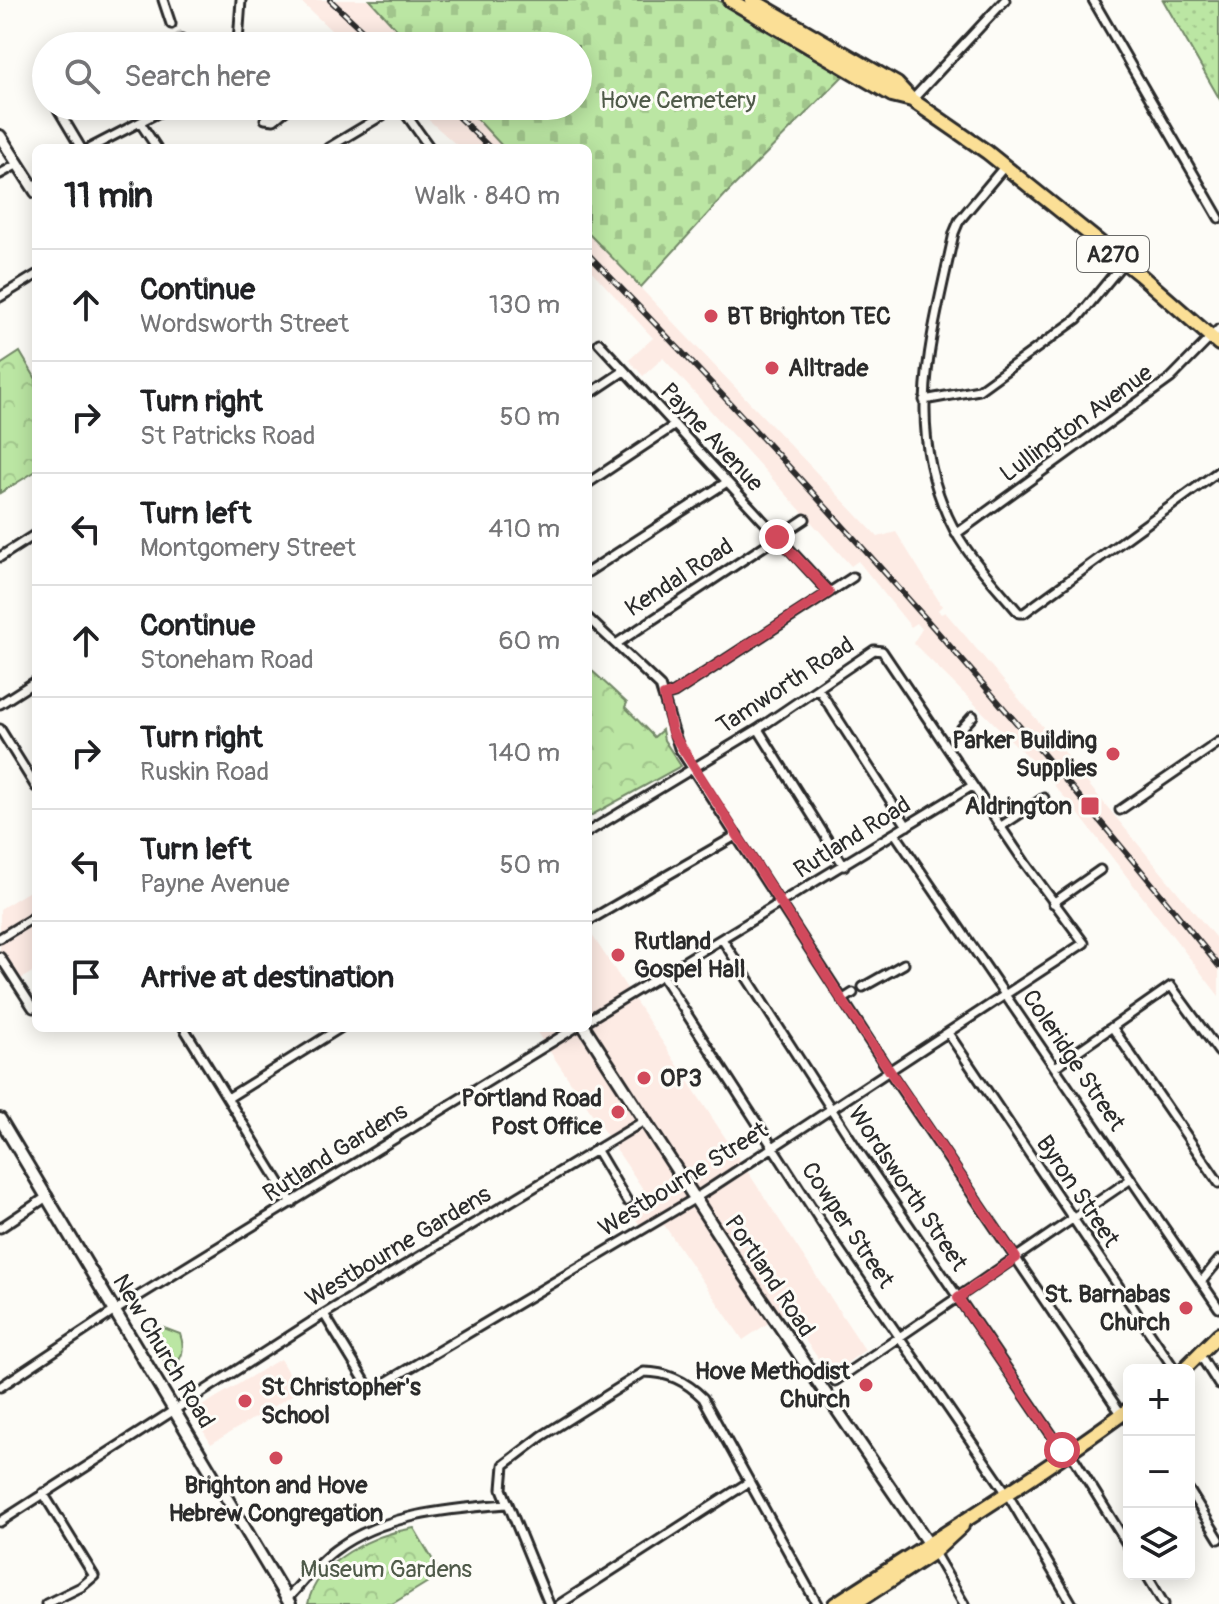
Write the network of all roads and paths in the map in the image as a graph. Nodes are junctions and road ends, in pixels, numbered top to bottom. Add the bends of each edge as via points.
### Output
1 (174, 0) edge
2 (241, 0) edge
3 (730, 0) edge
4 (752, 0) edge
5 (1005, 0) edge
6 (1093, 0) edge
7 (164, 2) edge
8 (171, 24) tunnel mouth
9 (239, 32) edge
10 (912, 100) junction
11 (64, 120) edge
12 (148, 120) edge
13 (375, 120) edge
14 (409, 120) edge
15 (141, 124) junction
16 (0, 136) edge
17 (79, 144) edge
18 (98, 144) edge
19 (154, 144) edge
20 (335, 144) edge
21 (427, 144) edge
22 (18, 164) junction
23 (1004, 167) junction
24 (0, 174) edge
25 (32, 183) edge
26 (1219, 218) edge
27 (1124, 262) junction
28 (32, 277) edge
29 (0, 297) edge
30 (1217, 336) edge
31 (599, 343) dead end
32 (624, 371) junction
33 (592, 392) edge
34 (924, 400) junction
35 (675, 425) junction
36 (1219, 471) edge
37 (592, 480) edge
38 (727, 482) junction
39 (805, 519) dead end
40 (956, 534) junction
41 (32, 537) edge
42 (777, 537) junction
43 (0, 557) edge
44 (592, 569) edge
45 (853, 577) dead end
46 (829, 592) junction
47 (592, 622) edge
48 (616, 644) junction
49 (32, 684) edge
50 (818, 688) junction
51 (664, 696) junction
52 (0, 704) edge
53 (973, 716) dead end
54 (0, 729) edge
55 (758, 729) junction
56 (961, 729) tunnel mouth
57 (951, 736) tunnel mouth
58 (942, 741) junction
59 (1219, 742) edge
60 (694, 769) junction
61 (32, 781) edge
62 (972, 786) junction
63 (1044, 798) dead end
64 (1120, 810) dead end
65 (907, 826) junction
66 (1000, 827) junction
67 (592, 830) edge
68 (737, 835) junction
69 (896, 835) junction
70 (844, 866) junction
71 (1100, 870) dead end
72 (782, 903) junction
73 (1053, 903) junction
74 (32, 918) edge
75 (592, 919) edge
76 (0, 938) edge
77 (722, 939) junction
78 (0, 957) edge
79 (904, 964) dead end
80 (661, 974) junction
81 (863, 987) dead end
82 (853, 993) dead end
83 (1007, 996) junction
84 (842, 1000) junction
85 (32, 1006) edge
86 (592, 1017) edge
87 (1112, 1027) junction
88 (187, 1032) edge
89 (334, 1032) edge
90 (569, 1032) edge
91 (588, 1032) edge
92 (948, 1033) junction
93 (1219, 1052) edge
94 (1055, 1067) junction
95 (889, 1071) junction
96 (228, 1098) junction
97 (831, 1109) junction
98 (0, 1119) edge
99 (644, 1121) junction
100 (772, 1148) junction
101 (596, 1149) junction
102 (1131, 1179) junction
103 (1219, 1183) edge
104 (49, 1196) junction
105 (694, 1199) junction
106 (627, 1201) dead end
107 (292, 1203) junction
108 (1073, 1219) junction
109 (0, 1228) edge
110 (1016, 1258) junction
111 (1219, 1260) edge
112 (1201, 1282) junction
113 (958, 1298) junction
114 (1219, 1308) edge
115 (116, 1310) junction
116 (324, 1314) junction
117 (1219, 1334) edge
118 (900, 1338) junction
119 (1200, 1355) junction
120 (1171, 1364) edge
121 (1190, 1364) edge
122 (835, 1381) dead end
123 (1219, 1385) edge
124 (0, 1387) edge
125 (174, 1408) junction
126 (1123, 1409) edge
127 (1123, 1413) edge
128 (1068, 1454) junction
129 (749, 1482) junction
130 (43, 1493) junction
131 (1008, 1495) junction
132 (1195, 1500) edge
133 (507, 1504) junction
134 (0, 1522) edge
135 (1123, 1538) edge
136 (1219, 1539) edge
137 (931, 1547) junction
138 (1150, 1580) edge
139 (859, 1599) edge
140 (289, 1602) edge
141 (46, 1604) edge
142 (549, 1604) edge
143 (560, 1604) edge
144 (817, 1604) edge
145 (835, 1604) edge
146 (964, 1604) edge
147 (1072, 1604) edge
148 (1164, 1604) edge

1 - 7 street
2 - 9 street
3 - 10 main road, A270 via 892,95
4 - 10 main road, A270 via 897,84
5 - 10 street
6 - 26 street
7 - 8 street
10 - 23 main road, A270
11 - 17 street
12 - 15 street
13 - 20 street
14 - 21 street
15 - 18 street
15 - 19 street
16 - 22 street
22 - 24 street
22 - 25 street
23 - 27 main road, A270
23 - 34 street via 954,233
27 - 30 main road, A270
27 - 34 street via 1077,319 979,390
28 - 29 street
30 - 40 street, Lullington Avenue via 1171,378
31 - 32 street, Payne Avenue
32 - 33 street
32 - 35 street, Payne Avenue
34 - 40 street via 925,452
35 - 37 street
35 - 38 street, Payne Avenue
36 - 40 street via 1024,613
38 - 42 street, Payne Avenue
38 - 44 street
39 - 42 street, Kendal Road
41 - 43 street
42 - 46 street, Payne Avenue
42 - 48 street, Kendal Road
45 - 46 street
46 - 51 street
47 - 48 street
48 - 51 street via 655,677
49 - 52 street
50 - 55 street, Tamworth Road
50 - 58 street, Tamworth Road via 874,650 882,651
50 - 65 street
51 - 60 street via 672,732
53 - 56 street
54 - 61 street
55 - 60 street, Tamworth Road
55 - 70 street
57 - 58 street
58 - 62 street
59 - 64 street
60 - 67 street, Tamworth Road
60 - 68 street
62 - 65 street, Rutland Road
62 - 66 street
63 - 66 street
65 - 69 street, Rutland Road
66 - 73 street
68 - 72 street
68 - 75 street
69 - 70 street, Rutland Road
69 - 83 street, Coleridge Street
70 - 72 street, Rutland Road
71 - 73 street
72 - 77 street, Rutland Road
72 - 84 street
73 - 83 street, Westbourne Street via 1084,943
74 - 76 street
77 - 80 street, Rutland Road
77 - 97 street, Wordsworth Street
78 - 85 street
79 - 81 street
80 - 86 street, Rutland Road
80 - 100 street, Cowper Street
82 - 84 street
83 - 92 street, Westbourne Street
83 - 94 street, Coleridge Street
84 - 95 street
87 - 93 street via 1171,986
87 - 94 street
87 - 103 street
88 - 96 street
89 - 96 street
90 - 107 street, Rutland Gardens
91 - 99 street, Portland Road
92 - 95 street, Westbourne Street
92 - 108 street, Byron Street
94 - 102 street, Coleridge Street
95 - 97 street, Westbourne Street
95 - 110 street
96 - 107 street
97 - 100 street, Westbourne Street
97 - 113 street, Wordsworth Street
98 - 104 street, New Church Road
99 - 101 street, Westbourne Gardens
99 - 105 street, Portland Road
100 - 105 street, Westbourne Street
100 - 118 street, Cowper Street
101 - 106 street
101 - 116 street, Westbourne Gardens
102 - 108 street
102 - 112 street, Coleridge Street
104 - 109 street
104 - 115 street, New Church Road
105 - 116 street, Westbourne Street via 371,1391
105 - 137 street, Portland Road
107 - 115 street, Rutland Gardens
108 - 110 street
108 - 120 street, Byron Street
110 - 113 street
110 - 126 street
111 - 112 street
112 - 114 street, Coleridge Street
113 - 118 street
113 - 128 street, Wordsworth Street
115 - 124 street, Rutland Gardens
115 - 125 street, New Church Road
116 - 125 street, Westbourne Gardens
117 - 119 main road
118 - 122 street
118 - 131 street, Cowper Street
119 - 121 main road
119 - 123 street
125 - 130 street, Westbourne Gardens
125 - 140 street, New Church Road
127 - 128 main road
128 - 131 main road
128 - 135 street, Wordsworth Street
129 - 133 street via 703,1398 672,1376 644,1372 509,1459 501,1473
129 - 143 street
129 - 144 street
130 - 134 street, Westbourne Gardens
130 - 141 street via 94,1576
131 - 137 main road
131 - 147 street, Cowper Street
132 - 136 street
133 - 140 street via 416,1516 370,1530 327,1556
133 - 142 street
137 - 139 main road
137 - 146 street
138 - 148 street
139 - 145 main road

